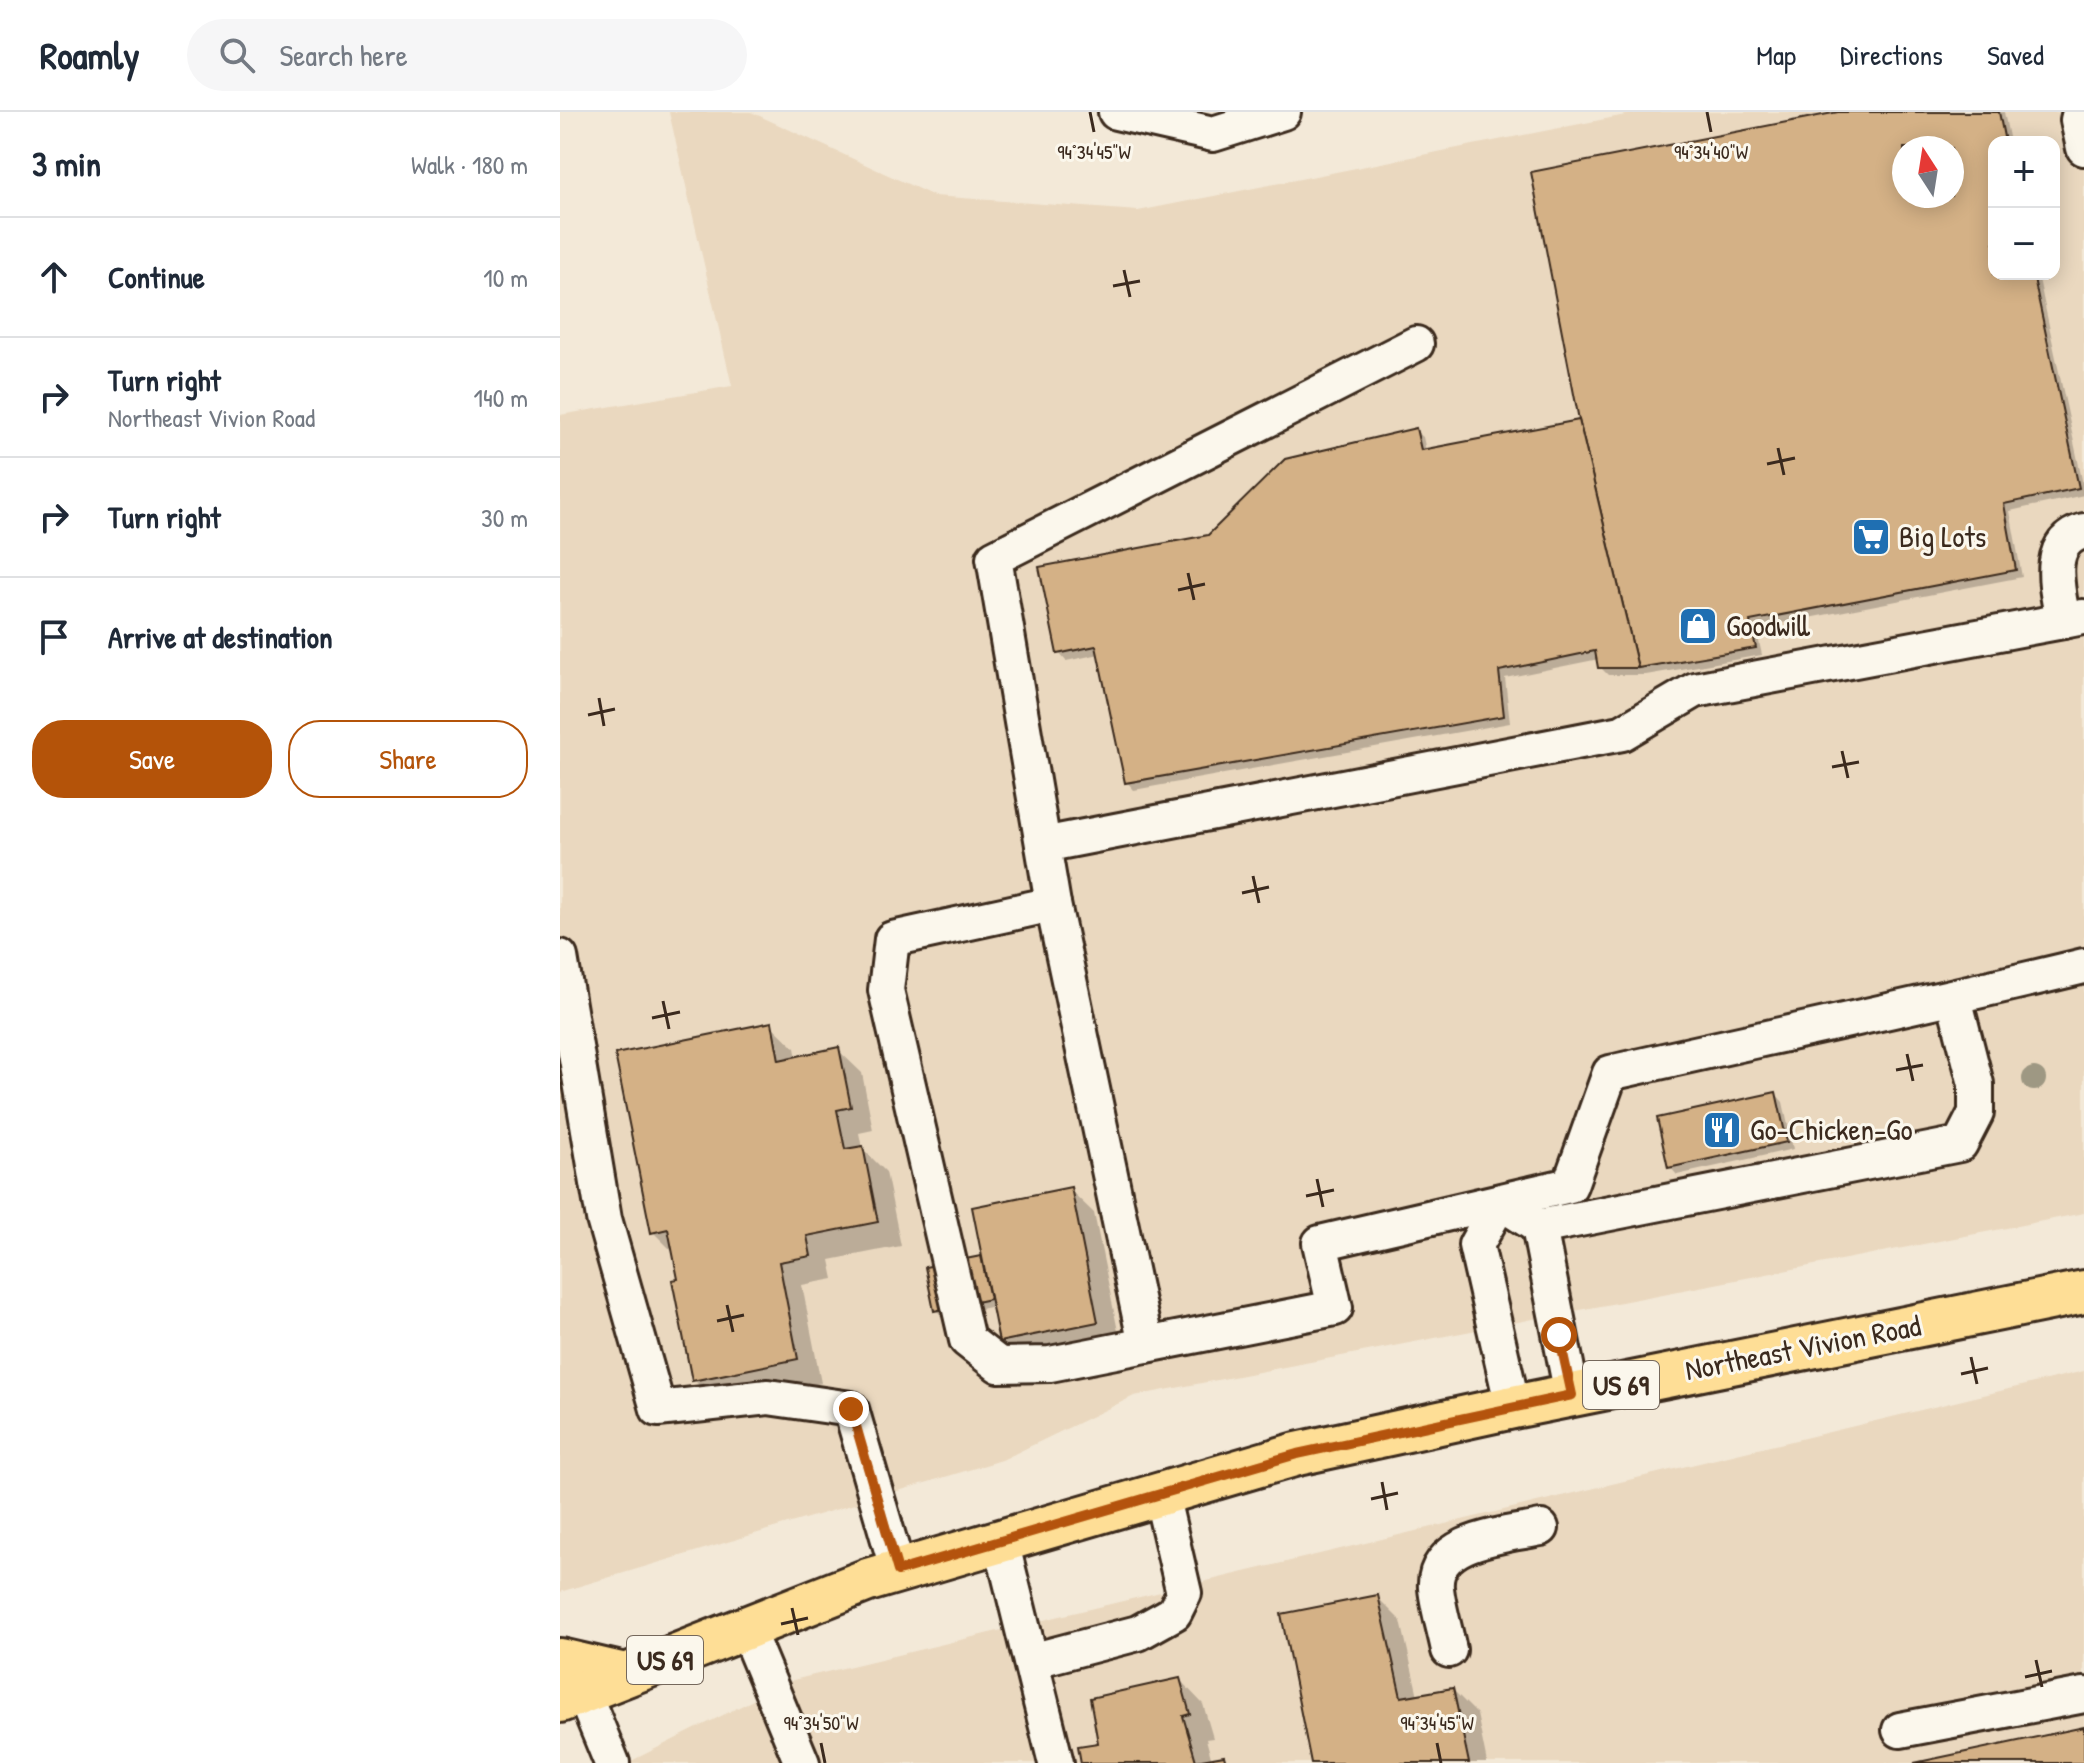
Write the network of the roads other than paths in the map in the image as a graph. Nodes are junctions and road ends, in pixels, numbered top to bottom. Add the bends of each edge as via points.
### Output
1 (1116, 112) edge
2 (1283, 112) edge
3 (2080, 112) edge
4 (2084, 148) edge
5 (1416, 344) dead end
6 (2084, 531) edge
7 (2074, 619) edge
8 (1043, 845) junction
9 (1053, 904) junction
10 (560, 957) edge
11 (2084, 966) edge
12 (1954, 998) junction
13 (1500, 1202) junction
14 (1539, 1227) junction
15 (2084, 1292) edge
16 (1146, 1345) junction
17 (1572, 1395) junction
18 (1513, 1407) junction
19 (1161, 1494) junction
20 (1541, 1528) dead end
21 (1001, 1541) junction
22 (898, 1571) junction
23 (746, 1628) junction
24 (1449, 1650) dead end
25 (1031, 1661) junction
26 (568, 1684) edge
27 (2084, 1695) edge
28 (1900, 1730) dead end
29 (797, 1762) edge
30 (612, 1763) edge
31 (1056, 1763) edge

1 - 2 street via 1213,134
3 - 4 street
5 - 8 street via 994,558
6 - 7 street via 2061,548 2054,570
7 - 8 street via 1695,690 1622,733
8 - 9 street
9 - 16 street
9 - 16 street via 892,939 886,990 967,1340 999,1365 1050,1364
10 - 22 street via 604,1219 658,1409 768,1397 851,1409
11 - 12 street
12 - 13 street via 1610,1073 1570,1185
12 - 14 street via 1976,1084 1976,1113 1960,1144
13 - 14 street
13 - 16 street via 1320,1243 1335,1308
13 - 18 street via 1476,1245
14 - 17 street
15 - 17 main road, Northeast Vivion Road / US 69
17 - 18 main road, Northeast Vivion Road / US 69
18 - 19 main road, Northeast Vivion Road / US 69 via 1297,1454
19 - 21 main road, Northeast Vivion Road / US 69
19 - 25 street via 1184,1593 1174,1613 1138,1633
20 - 24 street via 1471,1542 1444,1560 1436,1584
21 - 22 main road, Northeast Vivion Road / US 69
21 - 25 street
22 - 23 main road, Northeast Vivion Road / US 69
23 - 26 main road, Northeast Vivion Road / US 69 via 625,1675
23 - 29 street
25 - 31 street
26 - 30 street
27 - 28 street

